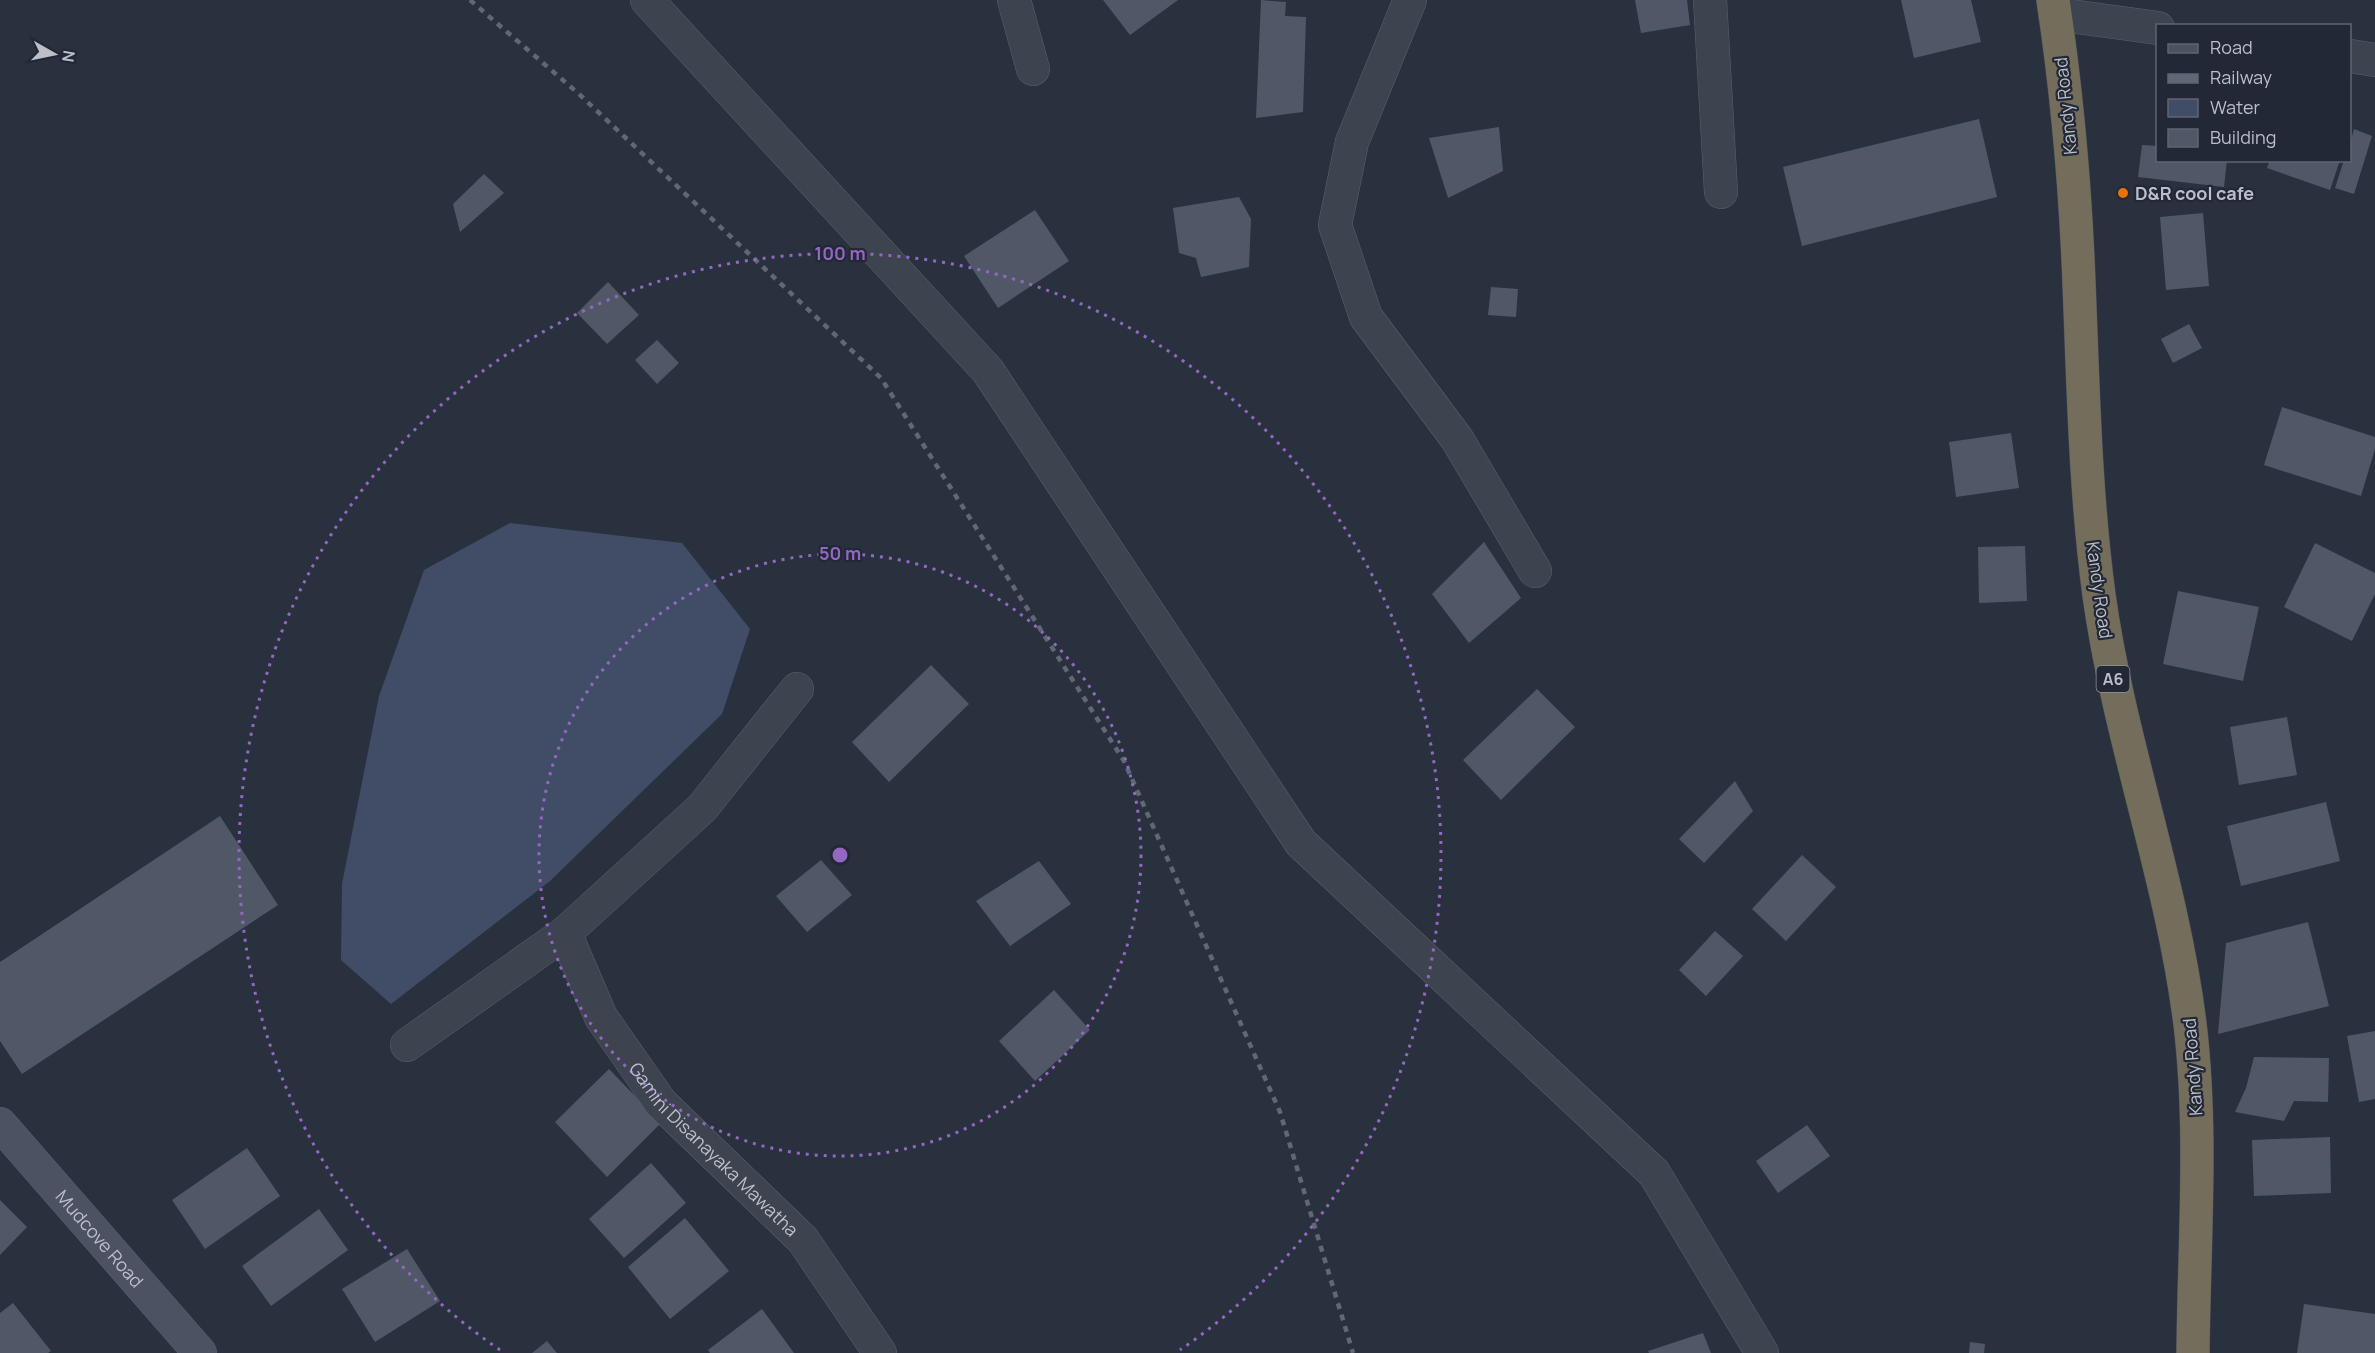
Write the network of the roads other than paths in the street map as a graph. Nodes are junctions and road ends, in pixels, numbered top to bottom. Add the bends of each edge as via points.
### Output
1 (647, 0) edge
2 (1014, 0) edge
3 (1410, 0) edge
4 (1710, 0) edge
5 (2054, 7) edge
6 (2156, 28) edge
7 (2351, 56) edge
8 (2375, 60) edge
9 (1033, 69) dead end
10 (1721, 192) dead end
11 (1535, 571) dead end
12 (797, 689) dead end
13 (565, 933) junction
14 (407, 1045) dead end
15 (0, 1124) edge
16 (200, 1353) edge
17 (880, 1353) edge
18 (1762, 1353) edge
19 (2193, 1353) edge

1 - 18 street via 988,371 1301,843 1653,1173
2 - 9 street
3 - 11 street via 1352,142 1335,225 1366,317 1457,439
4 - 10 street
5 - 6 street
5 - 19 highway, Kandy Road / A6 via 2067,107 2089,504 2100,597 2112,675 2174,932 2190,1023 2196,1137
7 - 8 street
12 - 13 street via 702,808
13 - 14 street
13 - 17 street, Gamini Disanayaka Mawatha via 601,1017 661,1103 804,1240
15 - 16 street, Mudcove Road

